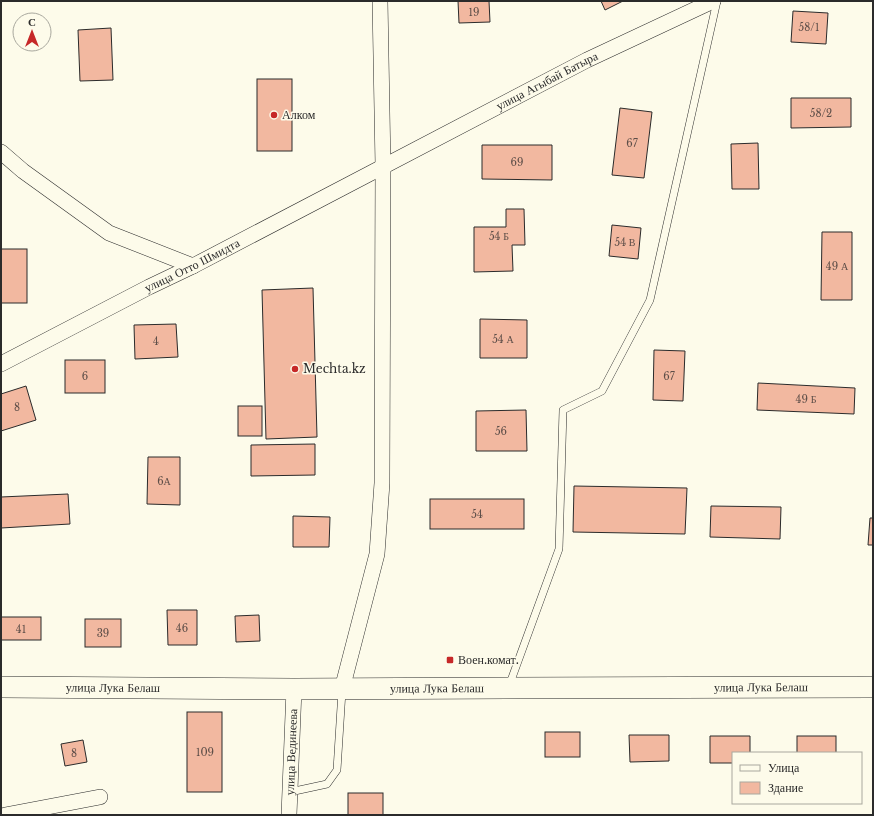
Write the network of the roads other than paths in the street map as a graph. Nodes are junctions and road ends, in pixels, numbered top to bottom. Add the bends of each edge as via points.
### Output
1 (380, 1) edge
2 (713, 1) edge
3 (717, 1) edge
4 (1, 152) edge
5 (383, 166) junction
6 (193, 266) junction
7 (1, 364) edge
8 (1, 687) edge
9 (873, 687) edge
10 (508, 688) junction
11 (294, 689) junction
12 (342, 689) junction
13 (290, 792) junction
14 (100, 797) dead end
15 (5, 815) edge
16 (289, 815) edge

1 - 5 street
2 - 5 street, улица Агыбай Батыра via 587,60
3 - 10 lane via 650,300 602,391 563,410 559,549
4 - 6 street via 109,233
5 - 6 street, улица Отто Шмидта
5 - 12 street via 382,483 377,554
6 - 7 street, улица Отто Шмидта
8 - 11 main road, улица Лука Белаш
9 - 10 main road, улица Лука Белаш
10 - 12 main road, улица Лука Белаш
11 - 12 main road, улица Лука Белаш
11 - 13 street, улица Вединеева
12 - 13 lane via 337,770 327,784
13 - 16 street, улица Вединеева
14 - 15 street

